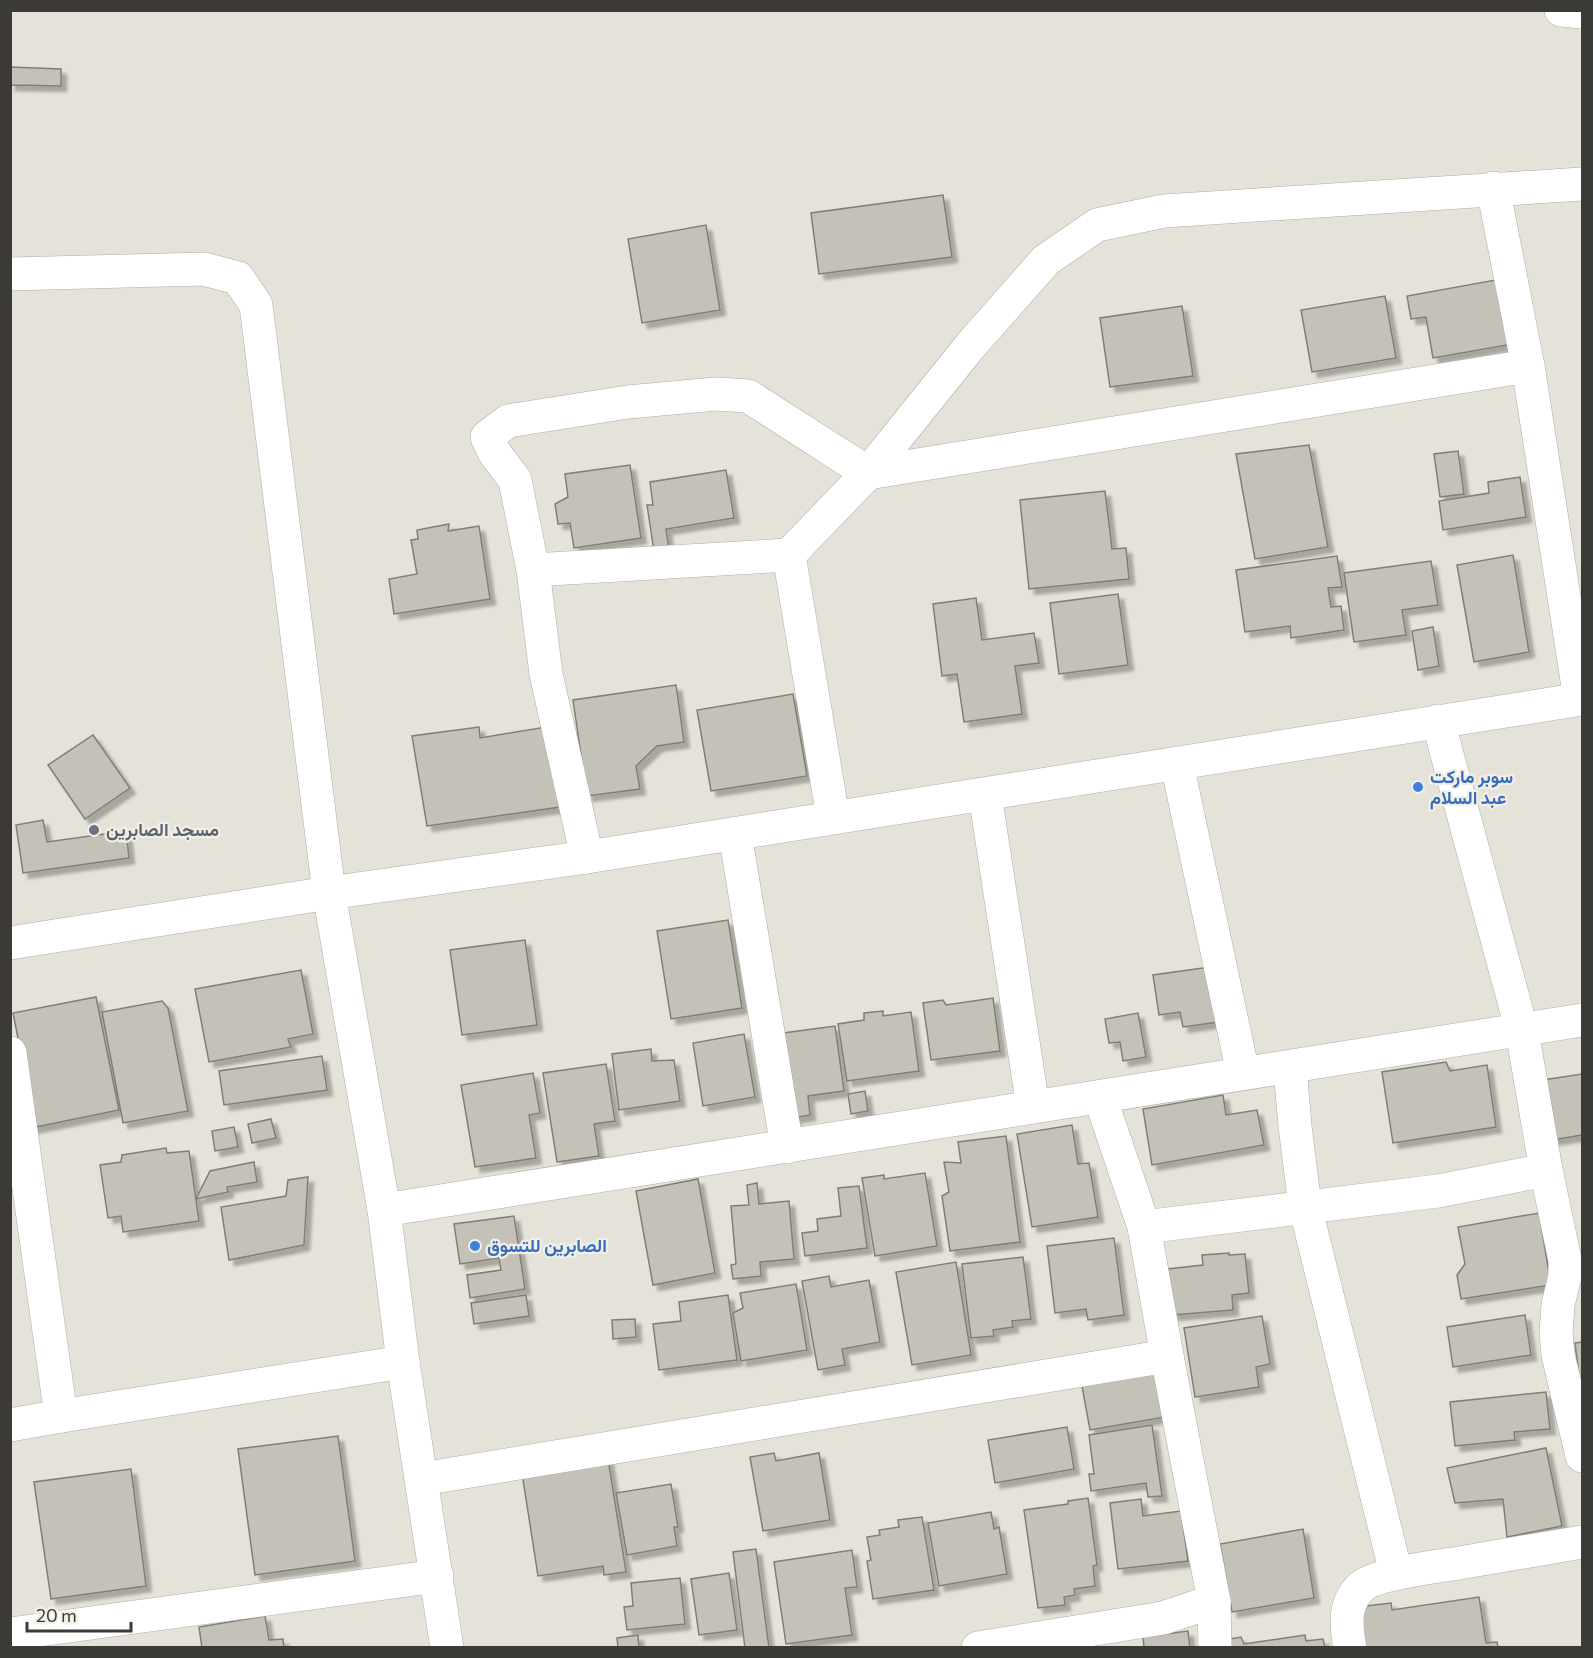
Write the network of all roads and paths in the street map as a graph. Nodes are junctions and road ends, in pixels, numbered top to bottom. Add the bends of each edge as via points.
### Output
1 (1561, 10) edge
2 (1582, 12) edge
3 (1582, 184) edge
4 (1493, 188) junction
5 (10, 274) edge
6 (1528, 366) junction
7 (868, 473) junction
8 (789, 555) junction
9 (533, 570) junction
10 (1581, 699) edge
11 (1438, 721) junction
12 (1177, 764) junction
13 (985, 795) junction
14 (833, 817) junction
15 (735, 834) junction
16 (587, 857) junction
17 (329, 893) junction
18 (10, 943) edge
19 (1582, 1020) edge
20 (1522, 1031) junction
21 (10, 1053) edge
22 (1290, 1068) junction
23 (1243, 1073) junction
24 (1100, 1097) junction
25 (1033, 1107) junction
26 (787, 1147) junction
27 (1546, 1170) junction
28 (1305, 1206) junction
29 (384, 1210) junction
30 (1144, 1227) junction
31 (1570, 1303) edge
32 (1167, 1356) junction
33 (403, 1362) junction
34 (61, 1416) junction
35 (10, 1425) edge
36 (1582, 1456) edge
37 (422, 1479) junction
38 (1582, 1542) edge
39 (1396, 1574) junction
40 (437, 1576) junction
41 (1214, 1601) junction
42 (10, 1635) edge
43 (447, 1647) edge
44 (978, 1647) edge
45 (1215, 1647) edge
46 (1350, 1647) edge

1 - 2 street
3 - 4 street
4 - 6 street
4 - 7 street via 1164,211 1097,225 1046,260 971,345
5 - 17 street via 204,269 238,278 256,305
6 - 7 street
6 - 10 street
7 - 8 street
7 - 9 street via 748,396 716,394 628,402 508,421 487,437 515,480
8 - 9 street
8 - 14 street
9 - 16 street via 546,674
10 - 11 street
11 - 12 street
11 - 20 street
12 - 13 street
12 - 23 street
13 - 14 street
13 - 25 street
14 - 15 street
15 - 16 street
15 - 26 street
16 - 17 street
17 - 18 street
17 - 29 street
19 - 20 street
20 - 22 street
20 - 27 street
21 - 34 street
22 - 23 street
22 - 28 street
23 - 24 street
24 - 25 street
24 - 30 street
25 - 26 street
26 - 29 street
27 - 28 street via 1438,1191
27 - 31 street
28 - 30 street
28 - 39 street
29 - 33 street
30 - 32 street
31 - 36 street via 1556,1333
32 - 37 street
32 - 41 street
33 - 34 street
33 - 37 street
34 - 35 street
37 - 40 street
38 - 39 street
39 - 46 street via 1363,1584 1354,1594 1347,1609
40 - 42 street
40 - 43 street
41 - 44 street via 1163,1618
41 - 45 street

